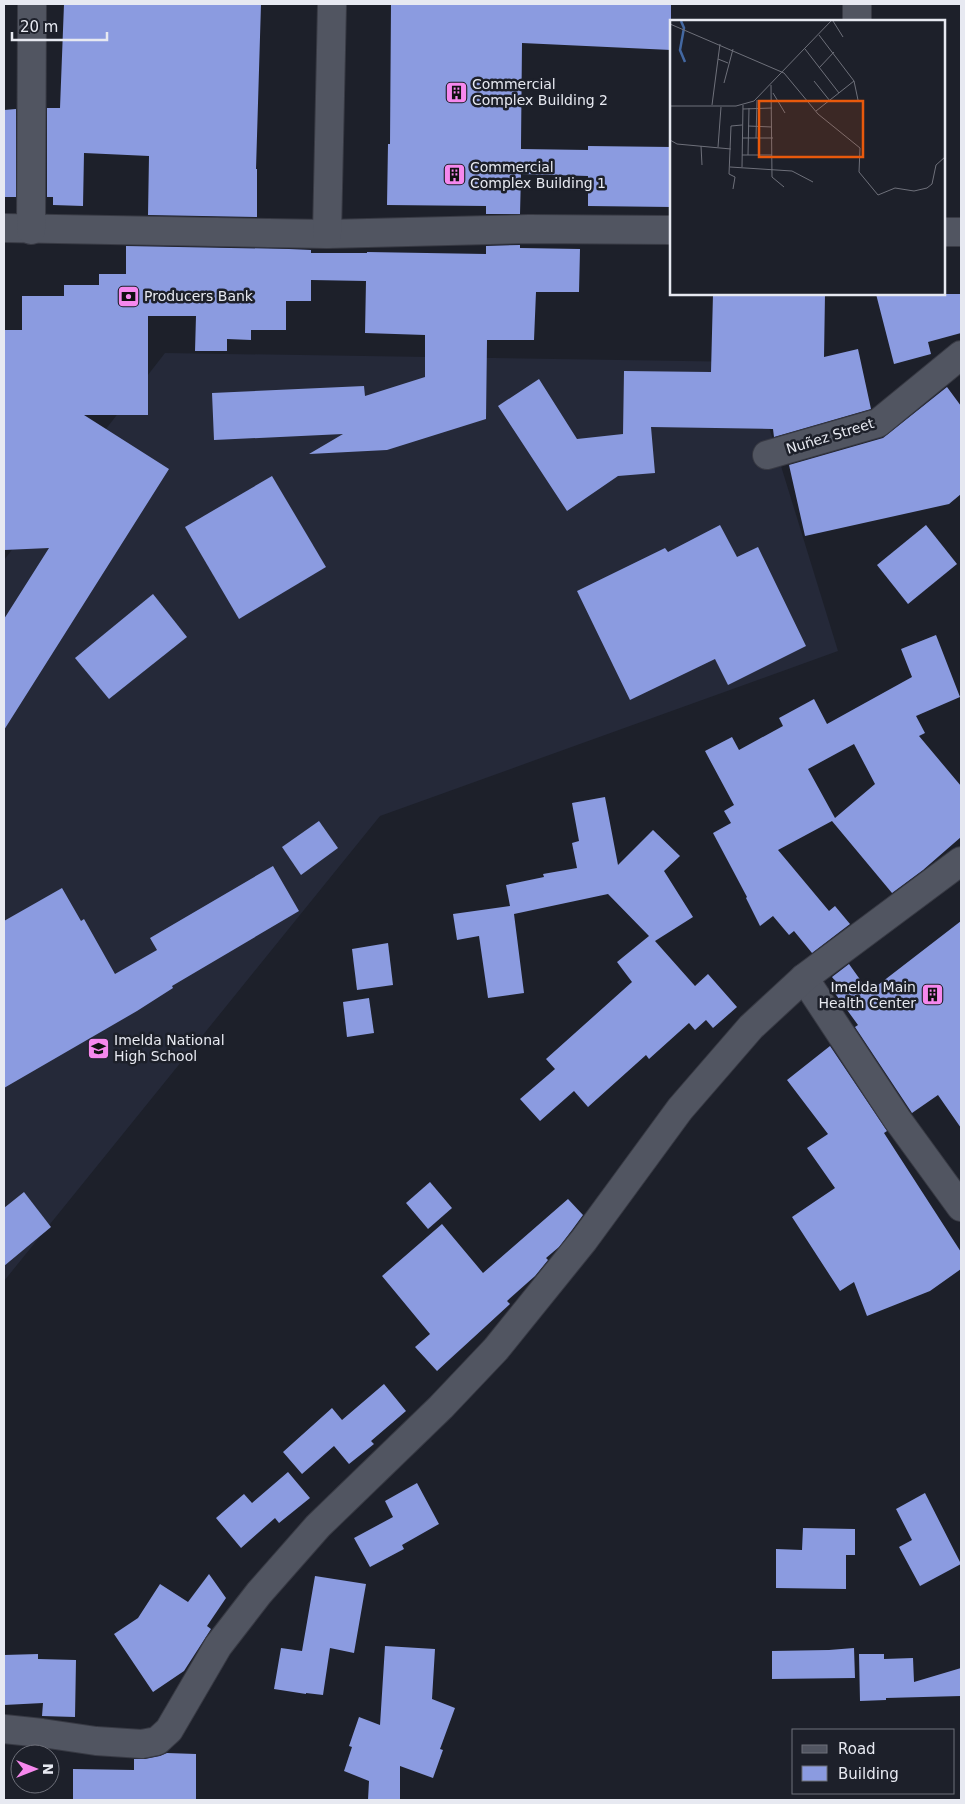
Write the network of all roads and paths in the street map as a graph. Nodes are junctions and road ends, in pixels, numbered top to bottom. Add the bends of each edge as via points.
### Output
1 (32, 4) edge
2 (332, 4) edge
3 (857, 4) edge
4 (857, 20) edge
5 (4, 228) edge
6 (31, 230) junction
7 (670, 230) edge
8 (945, 232) edge
9 (961, 232) edge
10 (327, 234) junction
11 (961, 355) edge
12 (767, 454) dead end
13 (961, 861) edge
14 (804, 978) junction
15 (961, 1207) edge
16 (4, 1729) edge

1 - 6 street
2 - 10 street
3 - 4 street
5 - 6 street
6 - 10 street
7 - 10 street via 529,229
8 - 9 street
11 - 12 street, Nuñez Street via 878,422
13 - 14 street
14 - 15 street via 897,1119
14 - 16 street via 750,1027 680,1108 584,1240 496,1349 318,1526 258,1593 218,1646 169,1730 157,1741 142,1744

